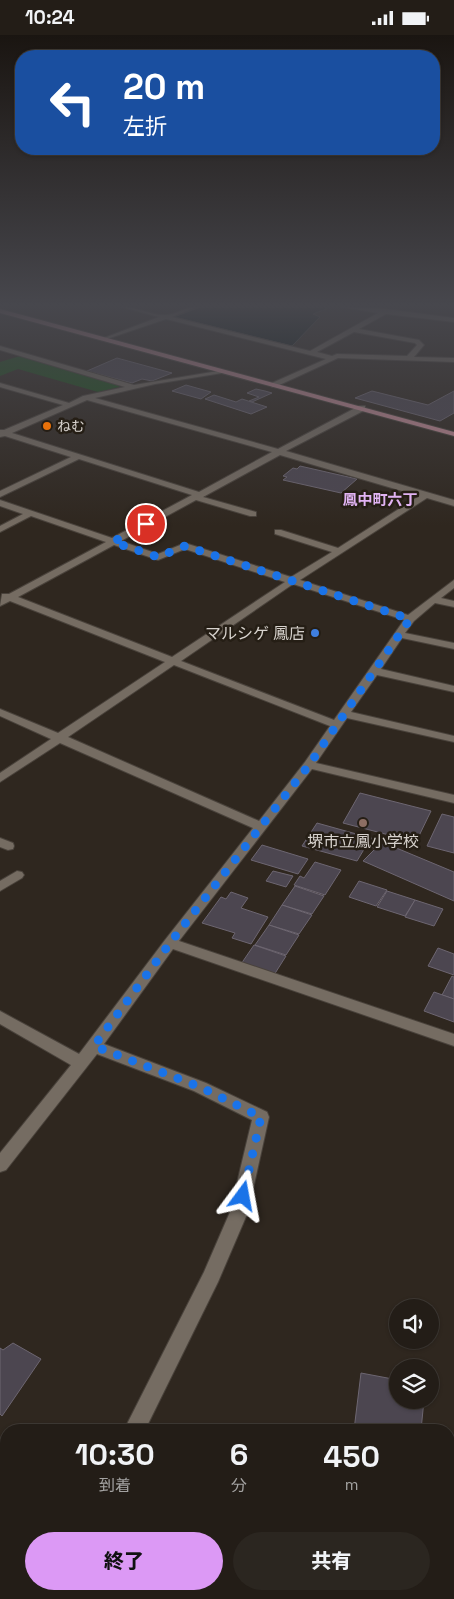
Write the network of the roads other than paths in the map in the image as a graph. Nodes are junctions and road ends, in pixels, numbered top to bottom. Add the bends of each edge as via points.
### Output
1 (111, 380) edge
2 (173, 380) edge
3 (256, 380) edge
4 (286, 380) edge
5 (0, 385) edge
6 (275, 385) junction
7 (135, 387) junction
8 (86, 398) junction
9 (70, 405) junction
10 (362, 408) junction
11 (2, 433) edge
12 (454, 434) edge
13 (277, 453) junction
14 (79, 456) junction
15 (0, 494) edge
16 (426, 495) junction
17 (198, 496) junction
18 (0, 503) edge
19 (454, 503) edge
20 (31, 513) junction
21 (252, 514) dead end
22 (0, 529) edge
23 (278, 532) dead end
24 (113, 542) junction
25 (339, 551) junction
26 (292, 581) junction
27 (454, 583) edge
28 (3, 598) edge
29 (434, 600) junction
30 (454, 604) edge
31 (410, 619) junction
32 (400, 635) junction
33 (454, 646) edge
34 (174, 661) junction
35 (374, 671) junction
36 (454, 689) edge
37 (0, 713) edge
38 (345, 714) junction
39 (337, 725) junction
40 (58, 739) junction
41 (454, 739) edge
42 (309, 765) junction
43 (0, 778) edge
44 (454, 799) edge
45 (260, 826) junction
46 (17, 875) dead end
47 (0, 887) edge
48 (170, 943) junction
49 (0, 1017) edge
50 (454, 1040) edge
51 (94, 1046) junction
52 (81, 1063) junction
53 (0, 1165) edge
54 (137, 1424) edge

1 - 7 street
2 - 7 street
3 - 6 main road
4 - 6 street
5 - 9 street
6 - 10 main road
7 - 8 street
8 - 9 street
8 - 13 street
9 - 11 street
10 - 12 main road
10 - 13 street
11 - 14 street
13 - 16 street
13 - 17 street
14 - 15 street
14 - 17 street
16 - 19 street
16 - 25 street
17 - 21 street
17 - 24 street
18 - 20 street
20 - 22 street
20 - 24 street
23 - 25 street
24 - 26 street via 158,557 185,546
24 - 28 street
25 - 26 street
26 - 31 street
26 - 34 street
27 - 29 street
28 - 34 street
29 - 30 street
29 - 31 street
31 - 32 street
32 - 33 street
32 - 35 street
34 - 39 street
34 - 40 street
35 - 36 street
35 - 38 street
37 - 40 street
38 - 39 street
38 - 41 street
39 - 42 street
40 - 43 street
40 - 45 street
42 - 44 street
42 - 45 street
45 - 48 street
46 - 47 street
48 - 50 street
48 - 51 street
49 - 52 street
51 - 52 street
51 - 54 street via 200,1087 261,1117 239,1212 212,1276
52 - 53 street

